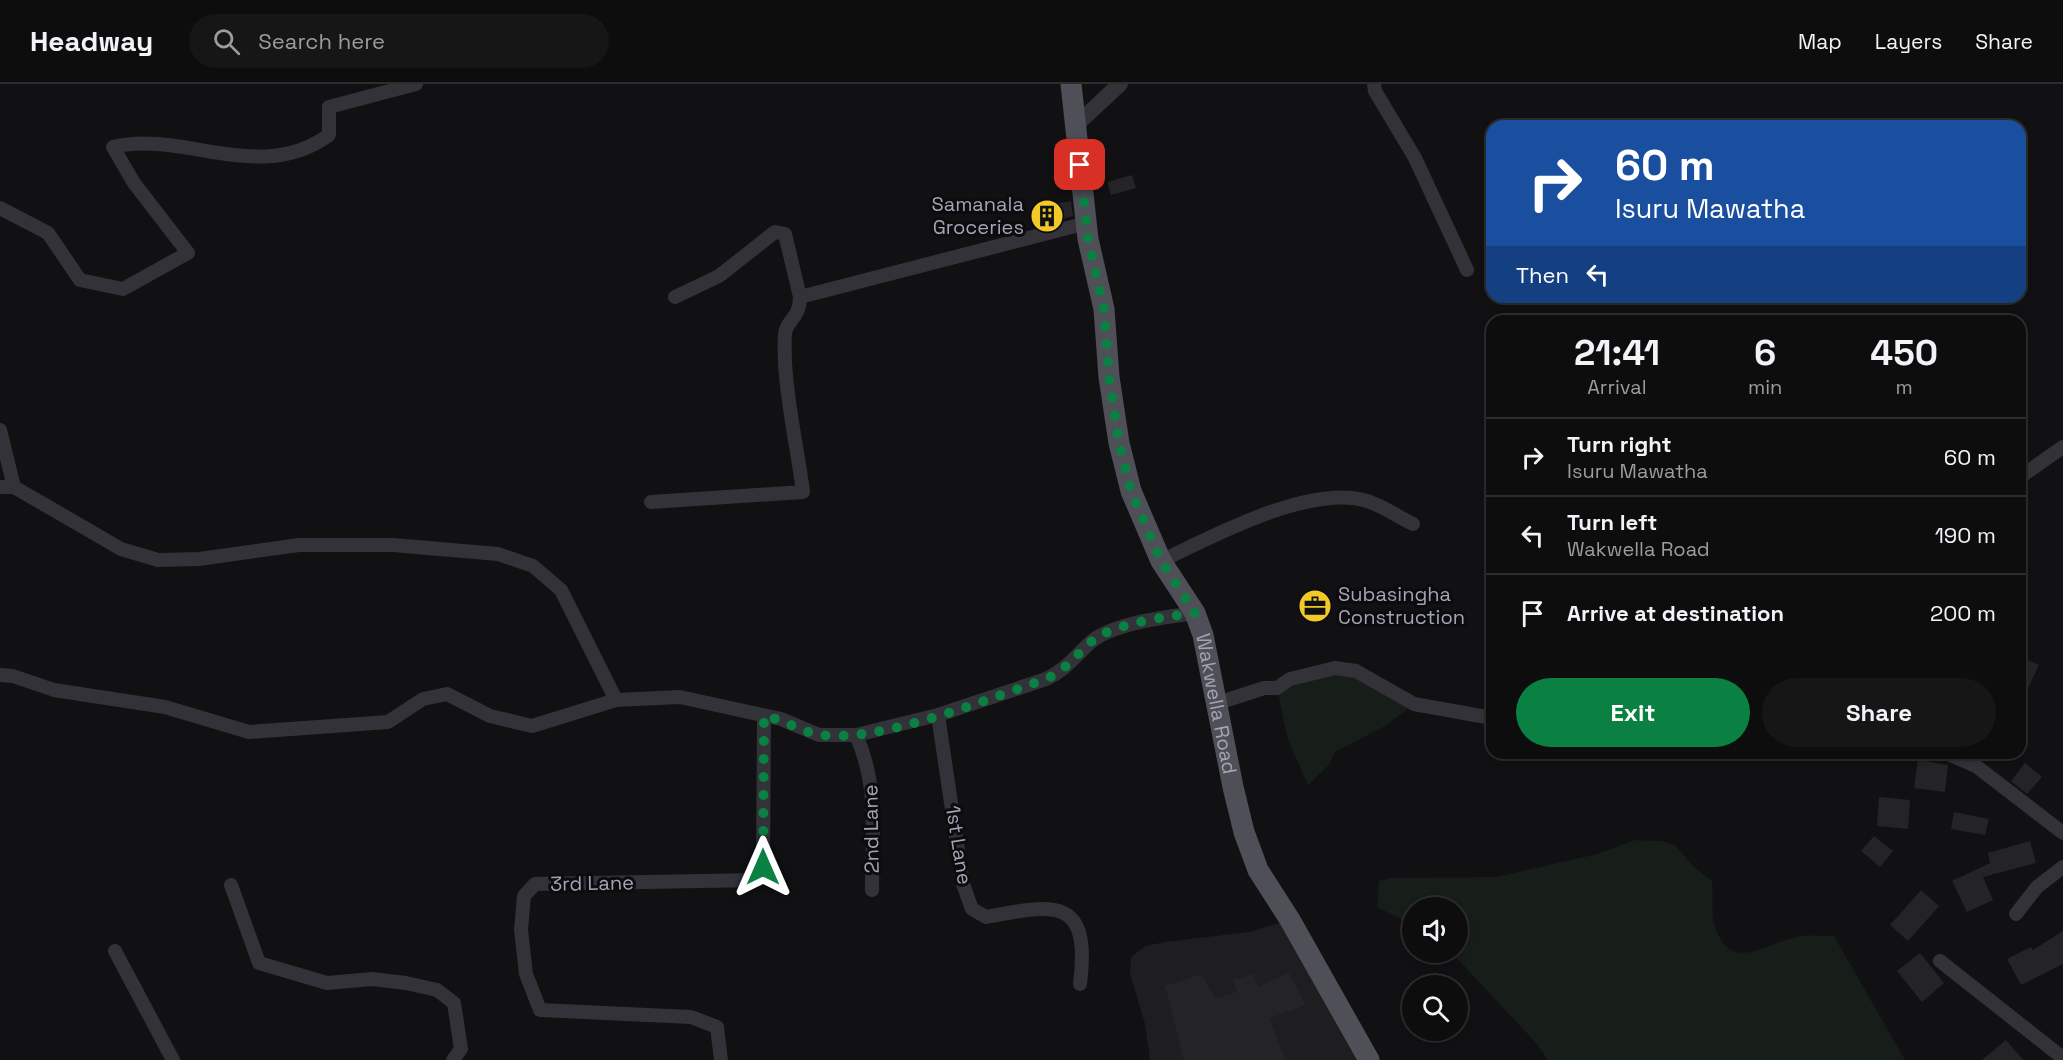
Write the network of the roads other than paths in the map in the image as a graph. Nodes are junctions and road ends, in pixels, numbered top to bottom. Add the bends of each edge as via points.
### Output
1 (416, 84) edge
2 (1071, 84) edge
3 (1120, 84) edge
4 (1374, 84) edge
5 (1075, 126) junction
6 (0, 208) edge
7 (1087, 223) junction
8 (1467, 270) dead end
9 (675, 297) dead end
10 (800, 297) junction
11 (0, 430) edge
12 (2063, 447) edge
13 (2026, 473) edge
14 (7, 487) edge
15 (651, 502) dead end
16 (1413, 524) dead end
17 (1161, 561) junction
18 (1195, 613) junction
19 (0, 675) edge
20 (616, 700) junction
21 (1218, 704) junction
22 (938, 715) junction
23 (764, 716) junction
24 (1486, 717) edge
25 (856, 735) junction
26 (1960, 759) edge
27 (2063, 833) edge
28 (2063, 867) edge
29 (231, 885) dead end
30 (872, 890) dead end
31 (2016, 914) dead end
32 (115, 951) dead end
33 (1940, 961) dead end
34 (1080, 984) dead end
35 (2063, 1058) edge
36 (173, 1060) edge
37 (453, 1060) edge
38 (721, 1060) edge
39 (1369, 1060) edge

1 - 6 street via 329,106 329,135 311,149 284,155 245,156 133,143 113,147 134,183 188,253 123,289 80,280 48,233
2 - 5 main road, Wakwella Road
3 - 5 street
4 - 8 street via 1415,158
5 - 7 main road, Wakwella Road
7 - 10 street
7 - 17 main road, Wakwella Road via 1104,309 1119,443 1131,491
9 - 10 street via 719,276 775,232 785,234
10 - 15 street via 800,310 785,331 785,360 803,492
11 - 14 street
12 - 13 street
14 - 20 street via 121,549 158,560 200,559 299,545 393,545 498,554 533,566 561,590
16 - 17 street via 1366,500 1335,498 1250,519
17 - 18 main road, Wakwella Road
18 - 21 main road, Wakwella Road
18 - 22 street via 1141,621 1094,639 1054,676
19 - 20 street via 54,690 165,707 249,732 388,722 423,699 447,694 490,716 532,726
20 - 23 street via 680,697
21 - 24 street via 1264,688 1277,688 1290,679 1335,669 1356,671 1414,704
21 - 39 main road, Wakwella Road via 1244,832 1258,870
22 - 25 street
22 - 34 street, 1st Lane via 963,884 972,909 986,917 1033,908 1059,909 1075,921 1084,952
23 - 25 street via 819,735
23 - 38 street, 3rd Lane via 763,867 757,879 535,884 524,896 521,930 526,974 540,1010 691,1017 717,1027
25 - 30 street, 2nd Lane via 867,759 872,784
26 - 27 street via 1976,766
28 - 31 street via 2037,887
29 - 37 street via 259,963 327,983 372,979 406,983 437,990 454,1003 461,1049
32 - 36 street
33 - 35 street

